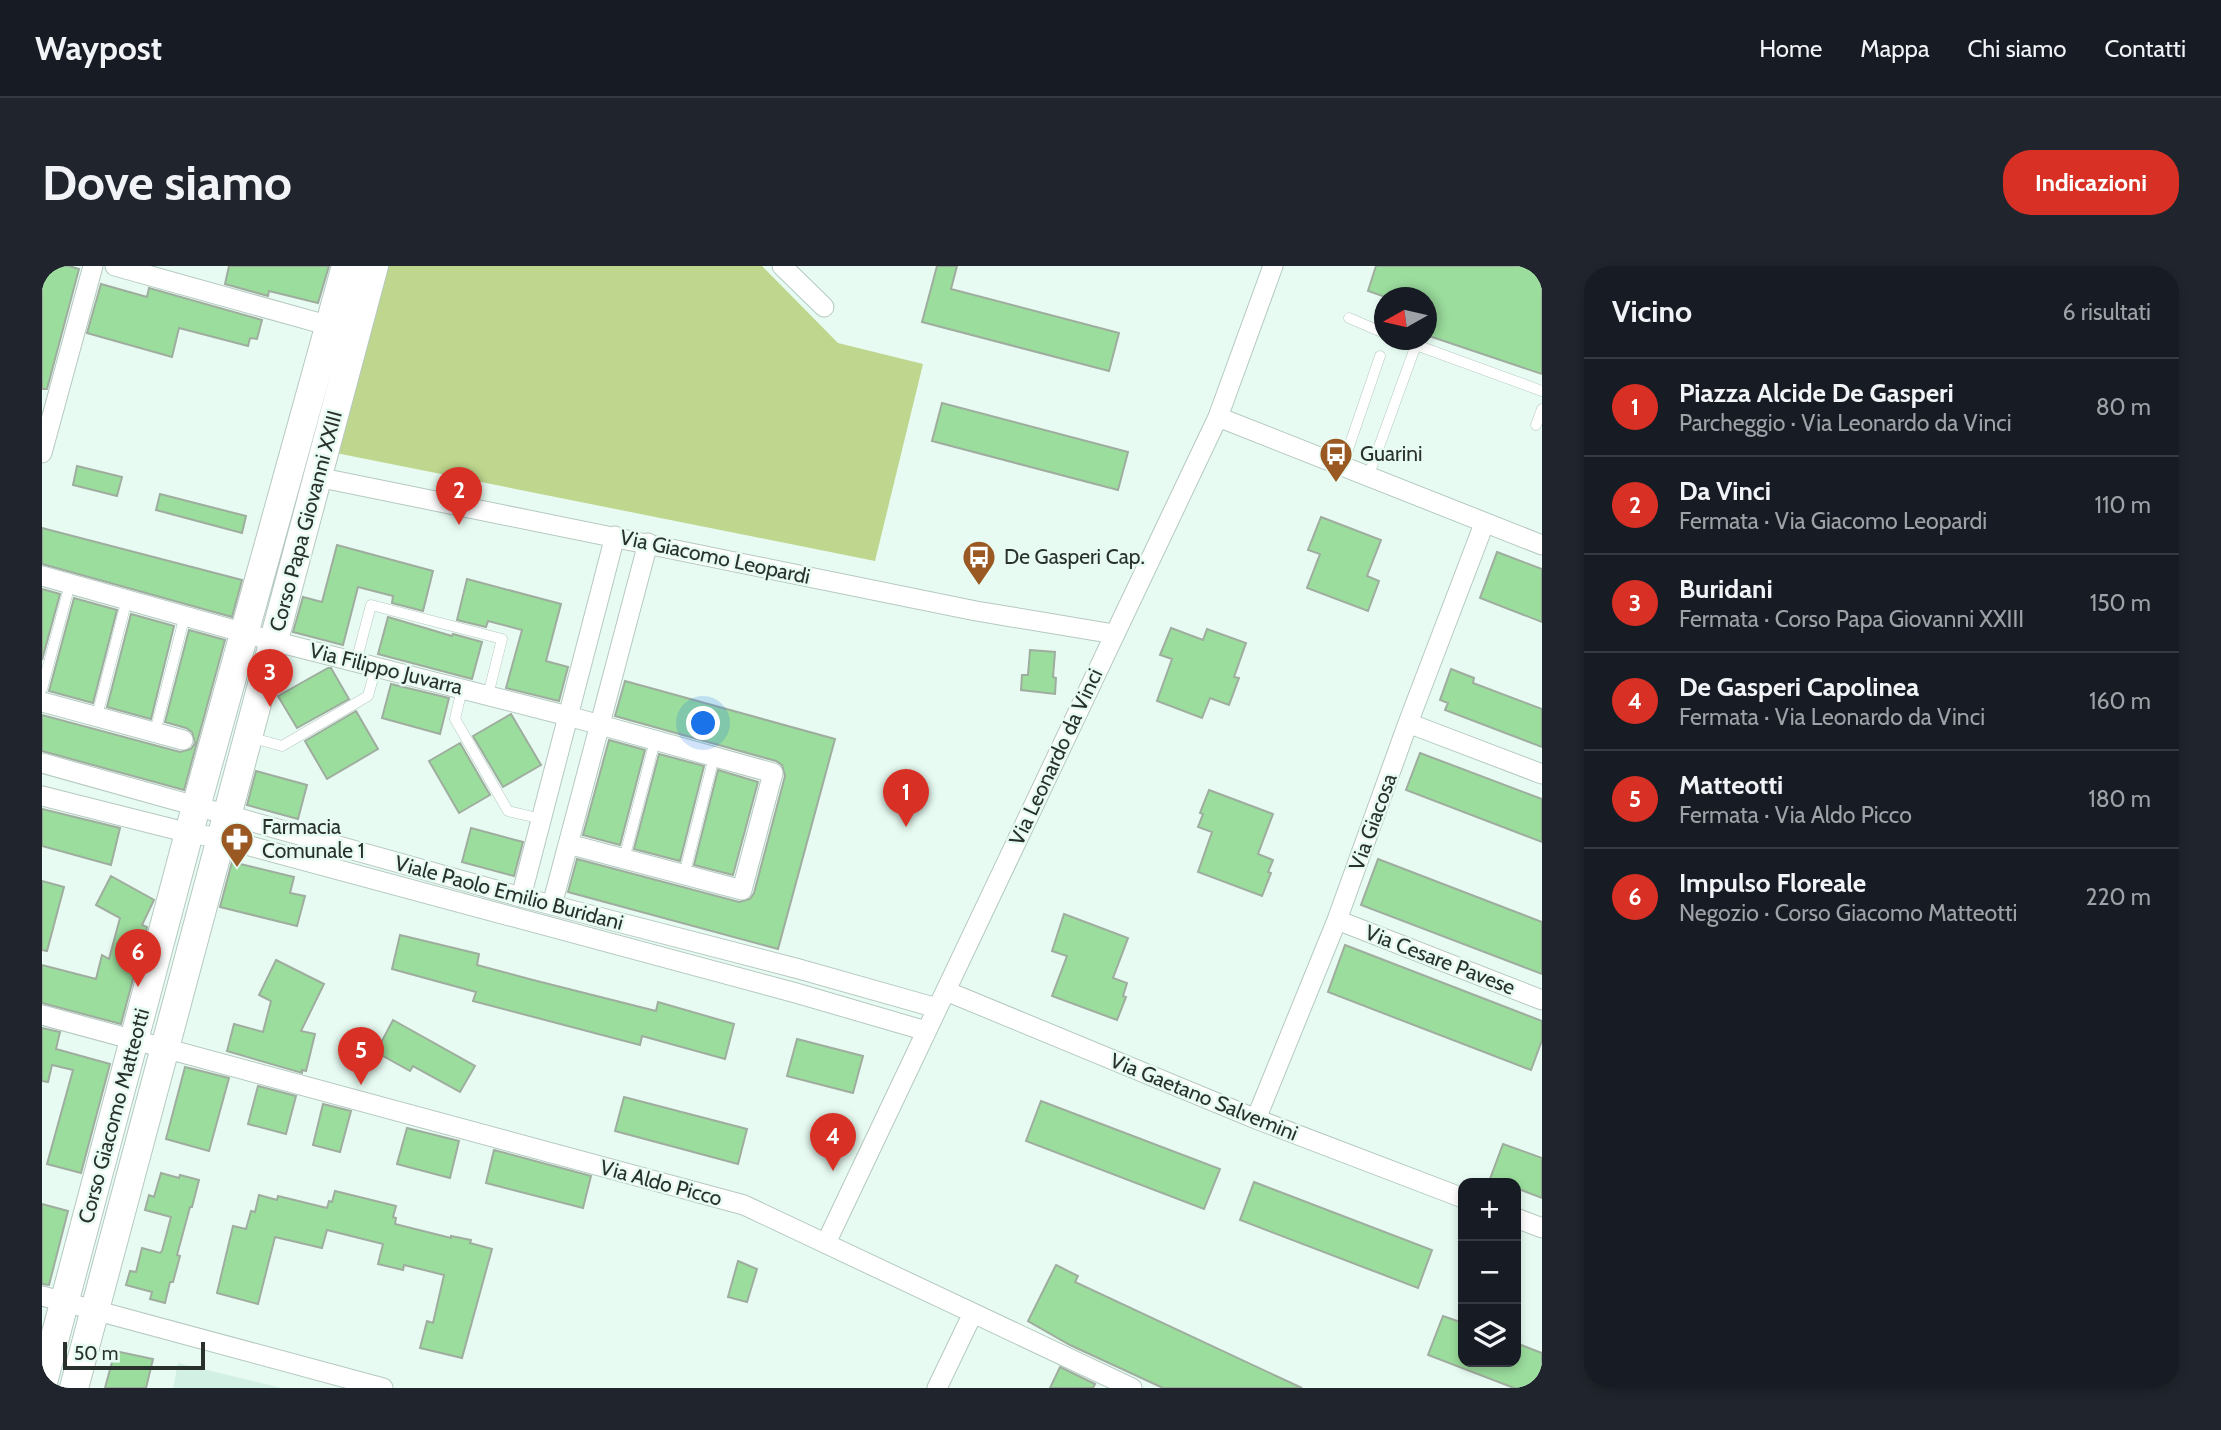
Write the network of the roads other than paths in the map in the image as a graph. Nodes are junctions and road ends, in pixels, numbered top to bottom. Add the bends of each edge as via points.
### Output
1 (93, 266) edge
2 (115, 266) edge
3 (346, 266) edge
4 (373, 266) edge
5 (782, 266) edge
6 (1273, 266) edge
7 (824, 307) dead end
8 (1349, 318) dead end
9 (343, 329) junction
10 (1374, 329) edge
11 (1414, 350) edge
12 (1430, 350) edge
13 (1380, 356) dead end
14 (1542, 391) edge
15 (1542, 409) edge
16 (1218, 417) junction
17 (1536, 425) dead end
18 (42, 453) edge
19 (1342, 467) junction
20 (317, 477) junction
21 (1368, 477) junction
22 (1484, 524) junction
23 (615, 536) junction
24 (648, 543) junction
25 (1542, 545) edge
26 (42, 576) edge
27 (70, 584) junction
28 (127, 599) junction
29 (185, 615) junction
30 (246, 632) junction
31 (1114, 634) junction
32 (273, 641) junction
33 (356, 662) junction
34 (376, 667) junction
35 (42, 689) edge
36 (462, 689) junction
37 (488, 695) junction
38 (42, 702) edge
39 (97, 716) junction
40 (568, 716) junction
41 (1408, 723) junction
42 (600, 726) junction
43 (155, 732) junction
44 (248, 736) junction
45 (183, 740) dead end
46 (655, 741) junction
47 (714, 757) junction
48 (42, 763) edge
49 (1542, 774) edge
50 (42, 796) edge
51 (196, 806) junction
52 (542, 819) junction
53 (223, 827) junction
54 (189, 833) junction
55 (568, 844) junction
56 (624, 859) junction
57 (684, 875) junction
58 (522, 897) junction
59 (552, 905) junction
60 (1337, 920) junction
61 (1542, 999) edge
62 (942, 1000) junction
63 (42, 1015) edge
64 (926, 1031) junction
65 (134, 1040) junction
66 (164, 1048) junction
67 (1256, 1119) junction
68 (1458, 1196) edge
69 (1521, 1220) edge
70 (1542, 1228) edge
71 (826, 1242) junction
72 (70, 1303) edge
73 (973, 1313) junction
74 (42, 1385) edge
75 (74, 1388) edge
76 (383, 1388) edge
77 (937, 1388) edge
78 (1132, 1388) edge

1 - 18 street
2 - 9 street
3 - 9 street, Corso Papa Giovanni XXIII
4 - 9 street, Corso Papa Giovanni XXIII
5 - 7 street
6 - 16 street, Via Leonardo da Vinci
8 - 10 lane
9 - 20 street, Corso Papa Giovanni XXIII
9 - 30 street, Corso Papa Giovanni XXIII
11 - 21 lane
12 - 14 lane
13 - 19 lane
15 - 17 lane
16 - 19 street
16 - 31 street, Via Leonardo da Vinci
19 - 21 street
20 - 23 street, Via Giacomo Leopardi
20 - 32 street, Corso Papa Giovanni XXIII
21 - 22 street
22 - 25 street
22 - 41 street, Via Giacosa
23 - 24 street, Via Giacomo Leopardi
23 - 40 street
24 - 31 street, Via Giacomo Leopardi via 975,611
24 - 42 street
26 - 27 street, Via Filippo Juvarra
27 - 28 street, Via Filippo Juvarra
27 - 35 lane
28 - 29 street, Via Filippo Juvarra
28 - 39 lane
29 - 30 street, Via Filippo Juvarra
29 - 43 lane
30 - 32 street, Via Filippo Juvarra
30 - 51 street, Corso Papa Giovanni XXIII
31 - 62 street, Via Leonardo da Vinci
32 - 33 street, Via Filippo Juvarra
32 - 44 street, Corso Papa Giovanni XXIII
33 - 34 street, Via Filippo Juvarra
33 - 37 lane via 371,605 502,639
34 - 36 street, Via Filippo Juvarra
34 - 44 lane via 368,696 282,746
36 - 37 street, Via Filippo Juvarra
36 - 52 lane via 455,719 508,811
37 - 40 street, Via Filippo Juvarra
38 - 39 street
39 - 43 street
40 - 42 street, Via Filippo Juvarra
40 - 52 street
41 - 49 street
41 - 60 street, Via Giacosa
42 - 46 street, Via Filippo Juvarra
42 - 55 street
43 - 45 street
44 - 53 street, Corso Papa Giovanni XXIII
46 - 47 street, Via Filippo Juvarra
46 - 56 lane
47 - 57 lane
47 - 57 street, Via Filippo Juvarra via 773,773 742,890
48 - 51 street, Viale Paolo Emilio Buridani
50 - 54 street, Viale Paolo Emilio Buridani
51 - 53 street, Viale Paolo Emilio Buridani
51 - 54 street, Corso Giacomo Matteotti
52 - 58 street
53 - 54 street, Viale Paolo Emilio Buridani
53 - 58 street, Viale Paolo Emilio Buridani
53 - 64 street, Viale Paolo Emilio Buridani
53 - 66 street, Corso Giacomo Matteotti
54 - 65 street, Corso Giacomo Matteotti
55 - 56 street
55 - 59 street
56 - 57 street
58 - 59 street, Viale Paolo Emilio Buridani
59 - 62 street, Viale Paolo Emilio Buridani via 799,969
60 - 61 street, Via Cesare Pavese
60 - 67 street, Via Giacosa
62 - 64 street, Via Leonardo da Vinci
62 - 67 street, Via Gaetano Salvemini
63 - 65 street, Via Aldo Picco
64 - 71 street, Via Leonardo da Vinci
65 - 66 street, Via Aldo Picco
65 - 72 street, Corso Giacomo Matteotti
66 - 71 street, Via Aldo Picco via 744,1205
66 - 72 street, Corso Giacomo Matteotti
67 - 68 street, Via Gaetano Salvemini
69 - 70 street
71 - 73 street, Via Aldo Picco
72 - 74 street, Corso Giacomo Matteotti
72 - 75 street, Corso Giacomo Matteotti
72 - 76 street
73 - 77 street
73 - 78 street, Via Aldo Picco

